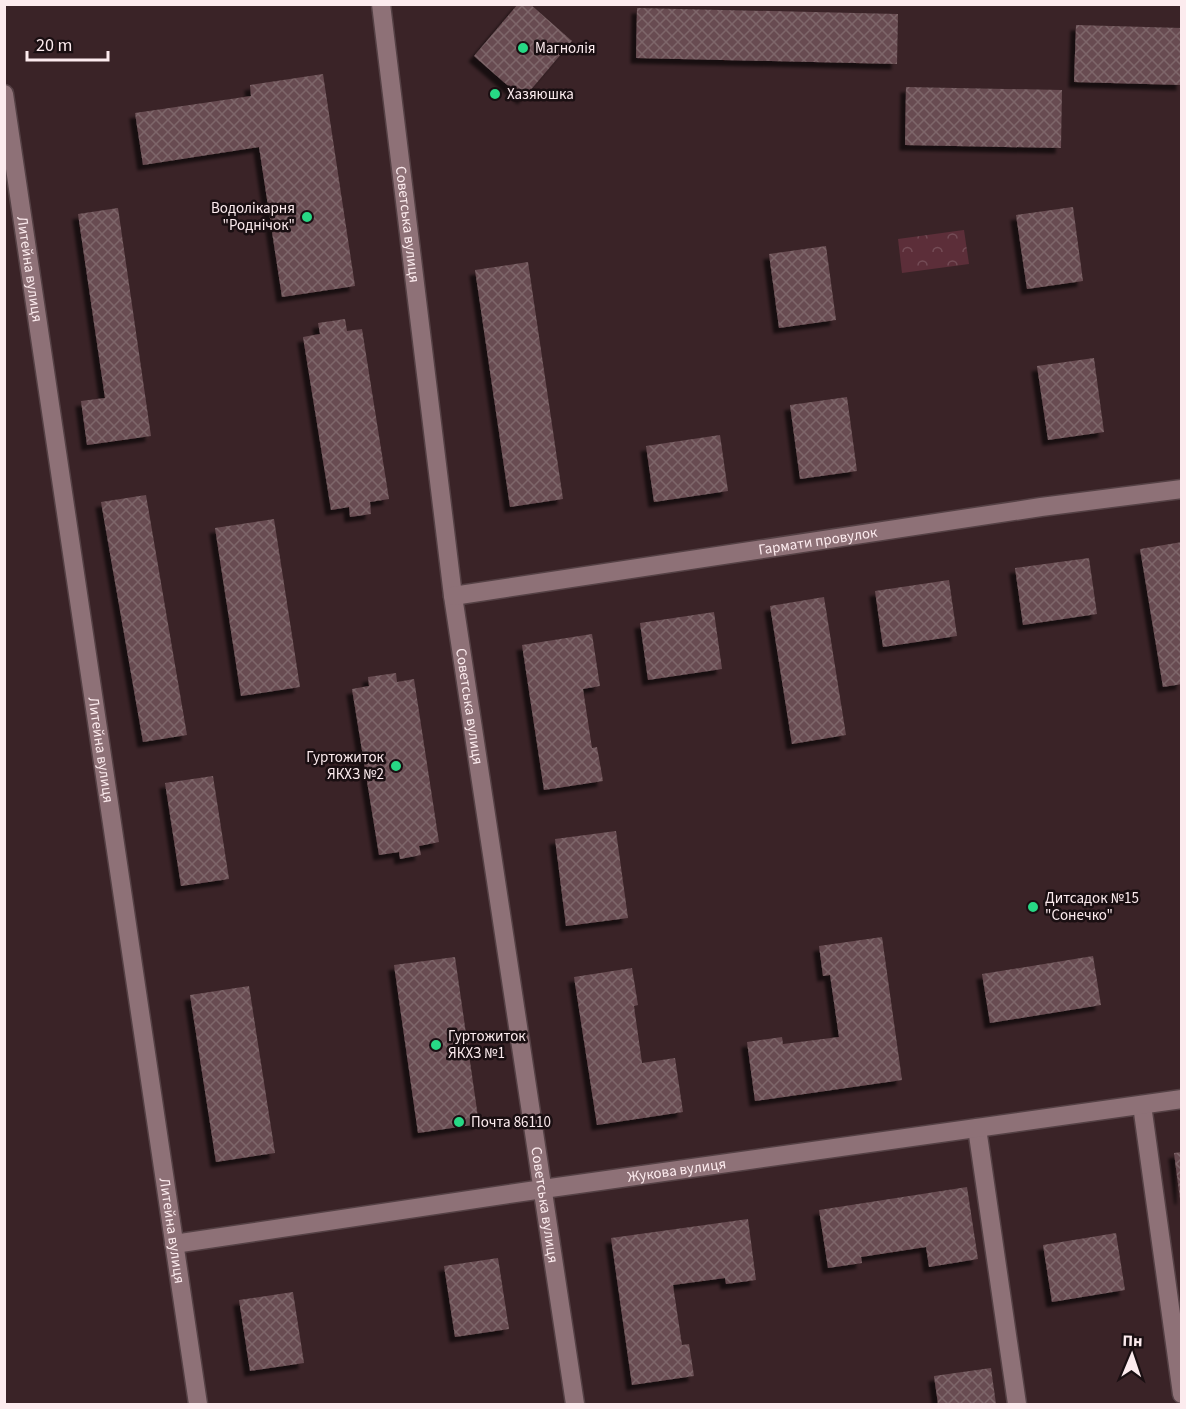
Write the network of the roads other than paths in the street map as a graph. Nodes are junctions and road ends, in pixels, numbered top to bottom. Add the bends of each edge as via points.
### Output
1 (381, 4) edge
2 (4, 94) edge
3 (1182, 489) edge
4 (453, 596) junction
5 (1182, 1100) edge
6 (1142, 1105) junction
7 (977, 1128) junction
8 (543, 1189) junction
9 (174, 1244) junction
10 (1182, 1394) edge
11 (198, 1404) edge
12 (575, 1404) edge
13 (1017, 1404) edge

1 - 4 street, Советська вулиця
2 - 9 street, Литейна вулиця
3 - 4 street, Гармати провулок
4 - 8 street, Советська вулиця
5 - 6 street, Жукова вулиця
6 - 7 street, Жукова вулиця
6 - 10 street
7 - 8 street, Жукова вулиця
7 - 13 street
8 - 9 street, Жукова вулиця
8 - 12 street, Советська вулиця
9 - 11 street, Литейна вулиця

